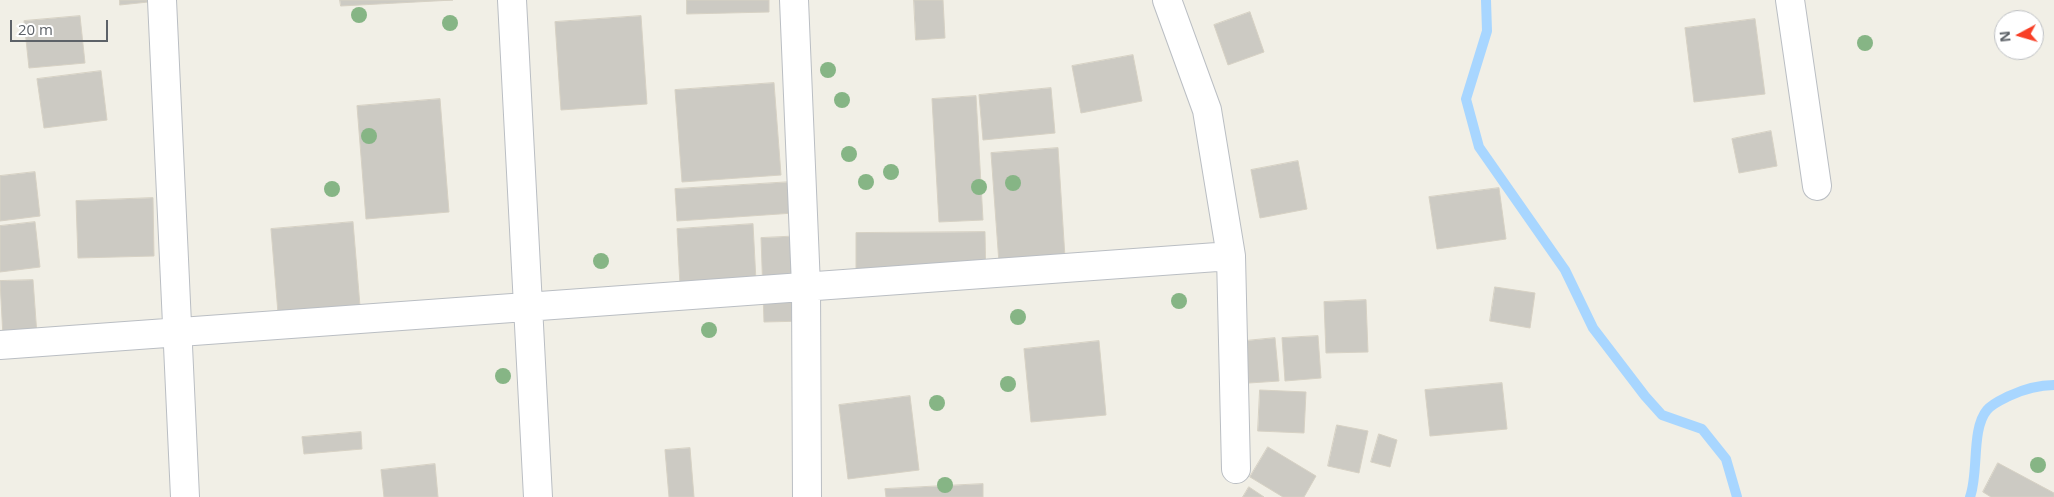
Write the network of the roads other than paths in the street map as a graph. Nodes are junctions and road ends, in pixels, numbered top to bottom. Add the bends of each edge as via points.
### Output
1 (162, 0) edge
2 (512, 0) edge
3 (794, 0) edge
4 (1167, 0) edge
5 (1790, 0) edge
6 (1817, 186) dead end
7 (1231, 256) junction
8 (806, 286) junction
9 (529, 306) junction
10 (177, 333) junction
11 (0, 345) edge
12 (1236, 469) dead end
13 (185, 497) edge
14 (538, 497) edge
15 (807, 497) edge

1 - 10 street
2 - 9 street
3 - 8 street
4 - 7 street via 1207,110
5 - 6 street
7 - 8 street
7 - 12 street
8 - 9 street
8 - 15 street
9 - 10 street
9 - 14 street
10 - 11 street
10 - 13 street

